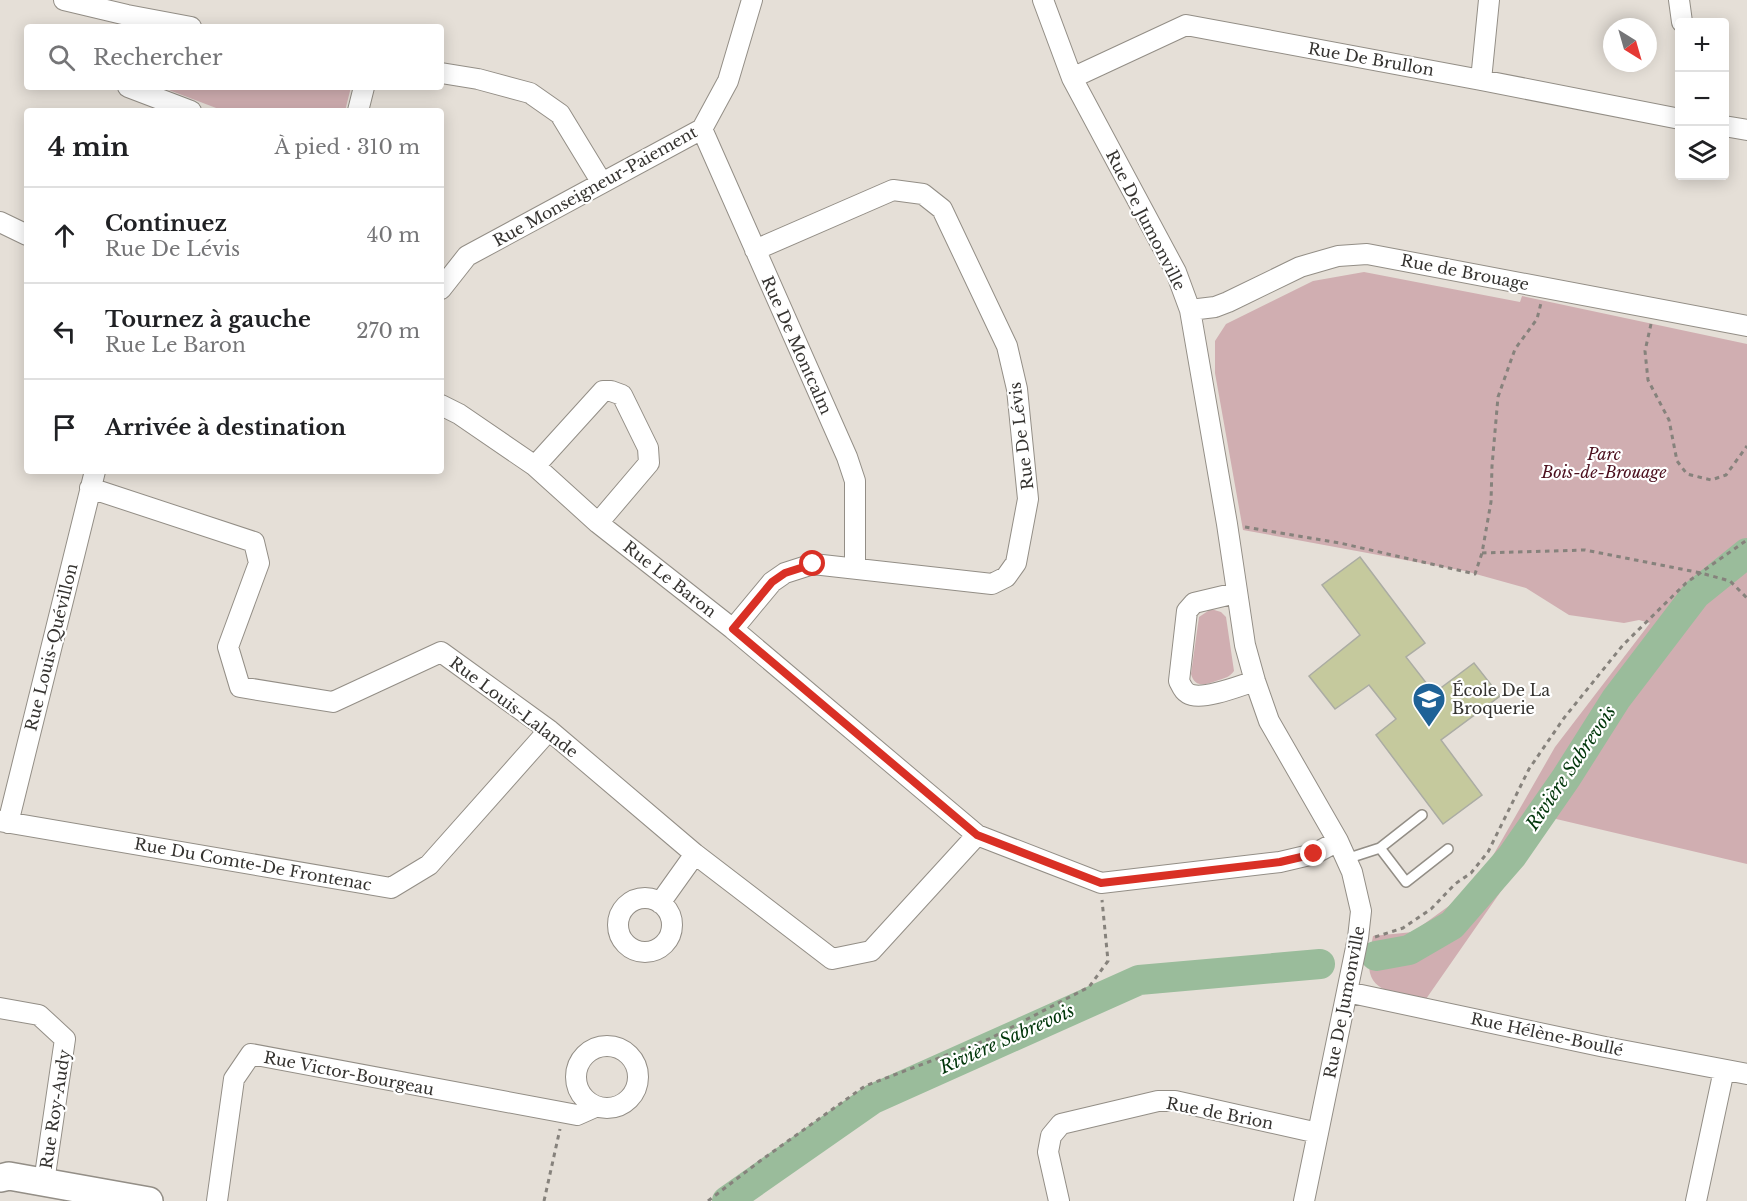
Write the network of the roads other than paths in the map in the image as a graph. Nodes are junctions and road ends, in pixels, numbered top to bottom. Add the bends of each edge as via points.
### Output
1 (63, 0) edge
2 (752, 0) edge
3 (1043, 0) edge
4 (1490, 0) edge
5 (1679, 0) edge
6 (1681, 18) edge
7 (126, 21) edge
8 (158, 24) edge
9 (444, 73) edge
10 (1072, 78) junction
11 (1481, 80) junction
12 (136, 90) edge
13 (363, 90) edge
14 (183, 108) edge
15 (358, 108) edge
16 (1675, 118) edge
17 (1729, 127) edge
18 (702, 129) junction
19 (1747, 130) edge
20 (602, 183) junction
21 (1, 224) edge
22 (24, 235) edge
23 (755, 250) junction
24 (444, 285) edge
25 (1190, 310) junction
26 (1747, 326) edge
27 (444, 406) edge
28 (535, 466) junction
29 (92, 479) edge
30 (598, 523) junction
31 (855, 568) junction
32 (1236, 593) junction
33 (733, 629) junction
34 (1255, 681) junction
35 (549, 730) junction
36 (1422, 815) dead end
37 (4, 822) edge
38 (977, 835) junction
39 (1380, 848) junction
40 (1448, 849) dead end
41 (1342, 850) junction
42 (695, 854) junction
43 (660, 903) dead end
44 (1347, 992) junction
45 (0, 1008) edge
46 (1724, 1070) junction
47 (1747, 1074) edge
48 (595, 1107) dead end
49 (1318, 1133) junction
50 (3, 1175) edge
51 (44, 1182) junction
52 (150, 1201) edge
53 (217, 1201) edge
54 (1059, 1201) edge
55 (1305, 1201) edge
56 (1696, 1201) edge

1 - 7 street
2 - 18 street, Rue Monseigneur-Paiement via 728,81
3 - 10 street, Rue De Jumonville
4 - 11 street
5 - 6 street
7 - 8 street
9 - 20 street via 530,93 560,114
10 - 11 street, Rue De Brullon via 1186,25
10 - 25 street, Rue De Jumonville via 1176,272
11 - 16 street, Rue De Brullon
12 - 14 street
13 - 15 street
17 - 19 street
18 - 20 street, Rue Monseigneur-Paiement
18 - 23 street, Rue De Montcalm
20 - 24 street, Rue Monseigneur-Paiement via 467,256
21 - 22 street
23 - 31 street, Rue De Montcalm via 855,481
23 - 31 street, Rue De Lévis via 892,190 923,194 942,209 1007,346 1017,389 1028,499 1016,563 1006,577 992,584
25 - 26 street, Rue de Brouage via 1228,302 1300,267 1338,256 1367,254
25 - 32 street, Rue De Jumonville
27 - 28 street, Rue Le Baron
28 - 30 street, Rue Le Baron
28 - 30 street via 603,391 622,395 648,448 648,463
29 - 35 street, Rue Louis-Lalande via 254,542 259,563 228,647 240,687 333,702 441,652
29 - 37 street, Rue Louis-Quévillon
30 - 33 street, Rue Le Baron
31 - 33 street, Rue De Lévis via 813,564 785,573 772,582
32 - 34 street, Rue De Jumonville
32 - 34 street via 1194,603 1187,611 1179,681 1184,691 1193,695
33 - 38 street, Rue Le Baron
34 - 41 street, Rue De Jumonville via 1269,721
35 - 37 street, Rue Du Comte-De Frontenac via 429,865 391,888
35 - 42 street, Rue Louis-Lalande
36 - 39 lane
38 - 41 street, Rue Le Baron via 1101,883 1280,862
38 - 42 street, Rue Louis-Lalande via 871,951 832,959
39 - 40 lane via 1406,882
39 - 41 lane
41 - 44 street, Rue De Jumonville via 1352,872 1360,911
42 - 43 street
44 - 46 street, Rue Hélène-Boullé
44 - 49 street, Rue De Jumonville
45 - 51 street, Rue Roy-Audy via 39,1015 65,1039
46 - 47 street, Rue Hélène-Boullé
46 - 56 street
48 - 53 street, Rue Victor-Bourgeau via 577,1115 251,1054 234,1079
49 - 54 street, Rue de Brion via 1175,1101 1158,1101 1060,1124 1051,1136 1048,1152
49 - 55 street, Rue De Jumonville
50 - 51 street
51 - 52 street

